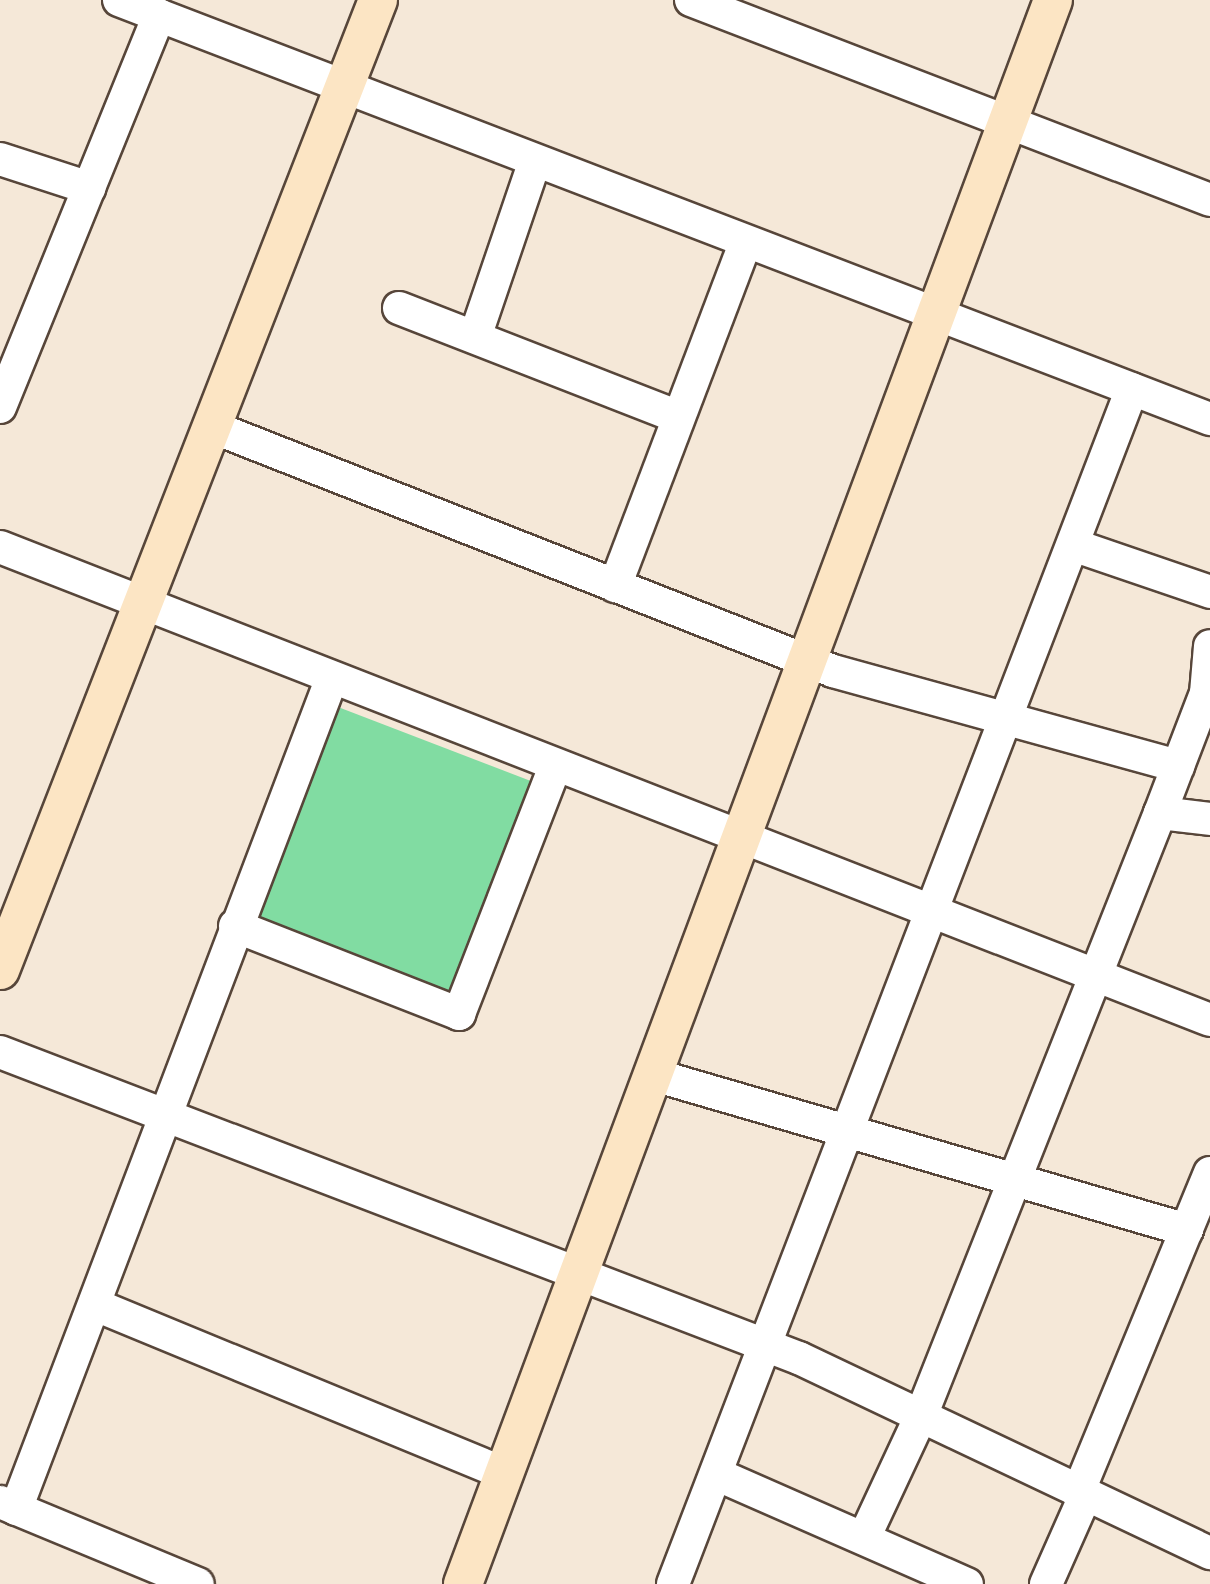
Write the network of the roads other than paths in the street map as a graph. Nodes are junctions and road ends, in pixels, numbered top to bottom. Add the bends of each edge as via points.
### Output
1 (119, 0) edge
2 (378, 0) edge
3 (691, 0) edge
4 (1053, 0) edge
5 (159, 15) junction
6 (346, 84) junction
7 (1007, 123) junction
8 (0, 159) edge
9 (535, 160) junction
10 (89, 188) junction
11 (1208, 193) edge
12 (746, 242) junction
13 (399, 308) dead end
14 (936, 315) junction
15 (475, 337) junction
16 (1132, 389) junction
17 (0, 407) edge
18 (680, 417) junction
19 (1210, 419) edge
20 (211, 426) junction
21 (1073, 545) junction
22 (0, 547) edge
23 (615, 586) junction
24 (1210, 592) edge
25 (142, 603) junction
26 (1210, 646) edge
27 (807, 661) junction
28 (331, 680) junction
29 (1208, 693) edge
30 (1006, 720) junction
31 (555, 766) junction
32 (1178, 766) junction
33 (1160, 813) junction
34 (1210, 819) edge
35 (741, 837) junction
36 (931, 914) junction
37 (235, 926) junction
38 (0, 970) edge
39 (1093, 976) junction
40 (1210, 1020) edge
41 (0, 1052) edge
42 (654, 1075) junction
43 (162, 1114) junction
44 (848, 1128) junction
45 (1210, 1173) edge
46 (1014, 1177) junction
47 (1196, 1228) edge
48 (579, 1274) junction
49 (98, 1306) junction
50 (763, 1344) junction
51 (921, 1416) junction
52 (505, 1474) junction
53 (716, 1474) junction
54 (1081, 1494) junction
55 (8, 1506) edge
56 (864, 1538) junction
57 (1210, 1553) edge
58 (676, 1583) edge
59 (198, 1584) edge
60 (463, 1584) edge
61 (967, 1584) edge
62 (1046, 1584) edge

1 - 5 street
2 - 6 street
3 - 7 street
4 - 7 street
5 - 6 street
5 - 10 street
6 - 9 street
6 - 20 street
7 - 11 street
7 - 14 street
8 - 10 street
9 - 12 street
9 - 15 street
10 - 17 street
12 - 14 street
12 - 18 street
13 - 15 street
14 - 16 street
14 - 27 street
15 - 18 street
16 - 19 street
16 - 21 street
18 - 23 street
20 - 23 street
20 - 25 street
21 - 24 street
21 - 30 street
22 - 25 street
23 - 27 street
25 - 28 street
25 - 38 street
26 - 29 street
27 - 30 street
27 - 35 street
28 - 31 street
28 - 37 street
29 - 32 street
30 - 32 street
30 - 36 street
31 - 35 street
31 - 37 street via 459,1014
32 - 33 street
33 - 34 street
33 - 39 street
35 - 36 street
35 - 42 street
36 - 39 street
36 - 44 street
37 - 43 street
39 - 40 street
39 - 46 street
41 - 43 street
42 - 44 street
42 - 48 street
43 - 48 street
43 - 49 street
44 - 46 street
44 - 50 street
45 - 47 street
46 - 47 street
46 - 51 street
47 - 54 street
48 - 50 street
48 - 52 street
49 - 52 street
49 - 55 street
50 - 51 street
50 - 53 street
51 - 54 street
51 - 56 street
52 - 60 street
53 - 56 street
53 - 58 street
54 - 57 street
54 - 62 street
55 - 59 street
56 - 61 street

